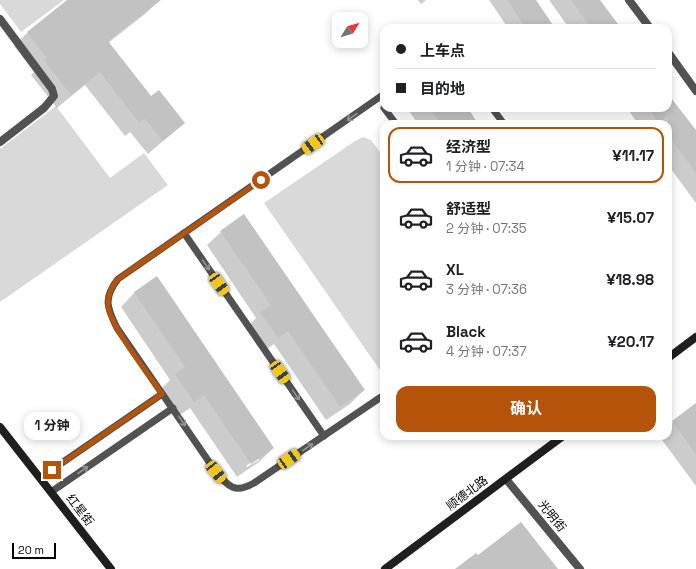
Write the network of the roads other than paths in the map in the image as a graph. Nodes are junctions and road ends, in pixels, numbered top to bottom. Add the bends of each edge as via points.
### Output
1 (629, 0) edge
2 (0, 19) edge
3 (647, 24) edge
4 (672, 58) edge
5 (696, 91) edge
6 (380, 97) edge
7 (0, 142) edge
8 (184, 233) junction
9 (696, 337) edge
10 (672, 355) edge
11 (162, 394) junction
12 (380, 398) edge
13 (172, 408) junction
14 (0, 427) edge
15 (324, 436) junction
16 (558, 440) edge
17 (40, 478) junction
18 (506, 479) junction
19 (51, 492) junction
20 (111, 569) edge
21 (385, 569) edge
22 (580, 569) edge

1 - 3 street
2 - 7 street via 52,89 54,96 44,108
4 - 5 street
6 -> 8 lane
8 - 11 lane via 118,279 109,293 108,308 117,328
8 -> 15 lane
9 - 10 street
11 - 13 lane
11 - 17 lane
12 - 15 lane
13 -> 15 lane via 225,483 240,489 254,483
19 -> 13 lane
14 - 17 street, 红星街
16 - 18 street, 顺德北路
17 - 19 street, 红星街
18 - 21 street, 顺德北路
18 - 22 street, 光明街
19 - 20 street, 红星街

